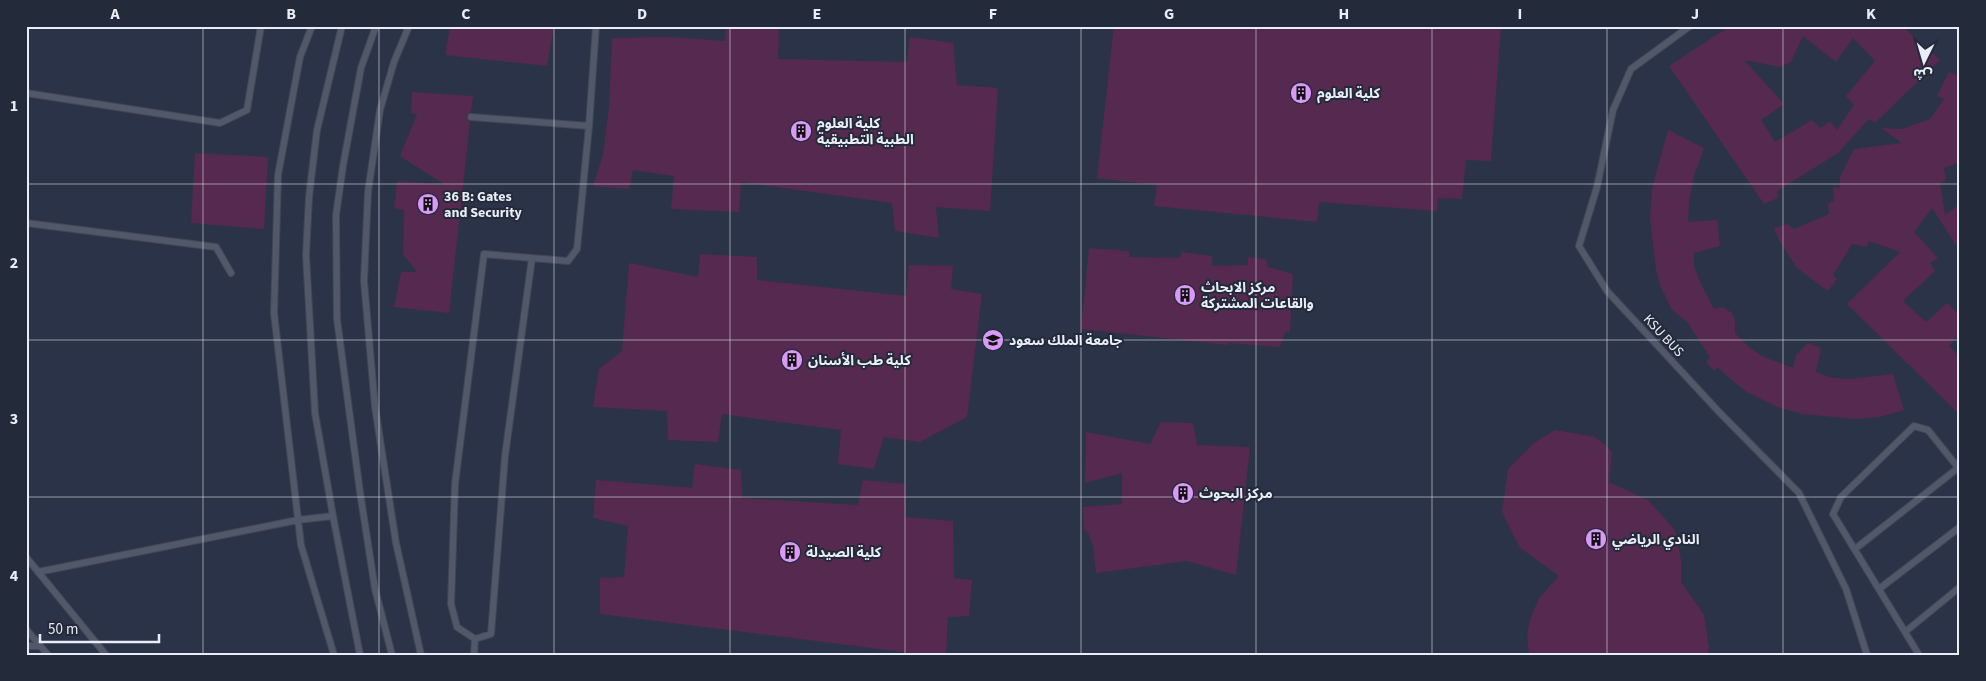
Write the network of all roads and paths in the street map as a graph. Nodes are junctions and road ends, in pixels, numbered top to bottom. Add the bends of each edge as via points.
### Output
1 (261, 26) edge
2 (312, 26) edge
3 (342, 26) edge
4 (376, 26) edge
5 (408, 26) edge
6 (596, 26) edge
7 (1690, 26) edge
8 (26, 94) edge
9 (471, 117) dead end
10 (589, 126) junction
11 (26, 223) edge
12 (532, 258) junction
13 (231, 273) dead end
14 (1959, 469) edge
15 (332, 516) junction
16 (298, 520) junction
17 (1960, 527) edge
18 (1855, 549) junction
19 (26, 557) edge
20 (38, 572) junction
21 (1960, 587) edge
22 (1879, 589) junction
23 (26, 629) edge
24 (1905, 632) junction
25 (475, 639) junction
26 (26, 646) edge
27 (40, 646) junction
28 (48, 655) edge
29 (106, 655) edge
30 (334, 655) edge
31 (360, 655) edge
32 (392, 655) edge
33 (421, 655) edge
34 (474, 655) edge
35 (1867, 655) edge
36 (1919, 655) edge

1 - 8 lane via 247,110 220,123
2 - 16 lane via 300,57 278,175 274,303
3 - 15 lane via 317,130 306,255 315,413
4 - 32 lane via 361,68 336,215 337,319 374,579
5 - 33 lane via 380,110 368,192 364,281 375,407 396,543
6 - 10 lane
7 - 35 lane, KSU BUS via 1630,69 1614,110 1579,246 1606,291 1799,493 1846,589
9 - 10 lane
10 - 12 lane via 577,249 568,261
11 - 13 lane via 216,247
12 - 25 lane via 505,456 491,634
12 - 25 lane via 484,254 455,484 451,604 457,627
14 - 18 lane
14 - 18 lane via 1928,430 1918,426 1912,428 1836,505 1833,514
15 - 16 lane
15 - 31 lane
16 - 20 lane
16 - 30 lane via 301,545
17 - 22 lane
18 - 22 lane
19 - 20 lane
20 - 29 lane
21 - 24 lane
22 - 24 lane
23 - 27 lane
24 - 36 lane
25 - 34 lane
26 - 27 lane
27 - 28 lane

